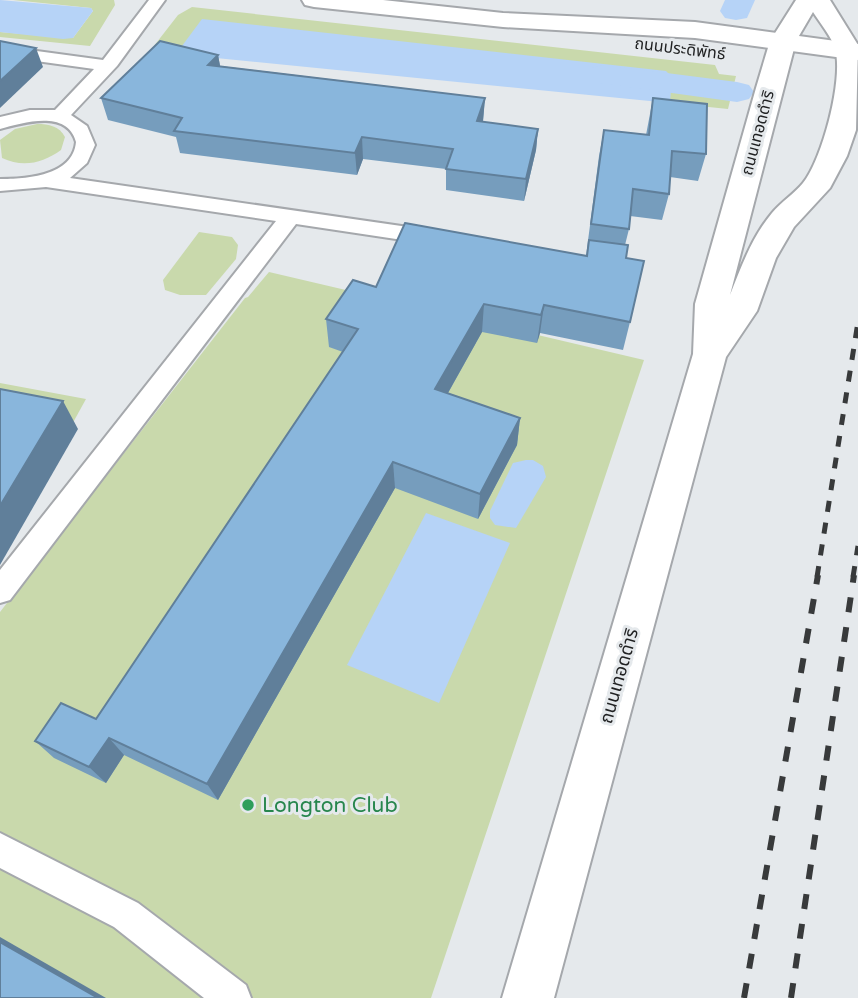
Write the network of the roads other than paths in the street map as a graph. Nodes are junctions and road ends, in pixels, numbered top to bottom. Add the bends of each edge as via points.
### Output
1 (156, 0) edge
2 (314, 0) edge
3 (808, 0) edge
4 (818, 0) edge
5 (0, 51) edge
6 (781, 51) junction
7 (853, 60) edge
8 (107, 66) junction
9 (59, 117) junction
10 (0, 123) edge
11 (44, 180) junction
12 (0, 185) edge
13 (290, 217) junction
14 (451, 240) edge
15 (710, 354) junction
16 (0, 590) edge
17 (0, 850) edge
18 (233, 998) edge
19 (528, 998) edge

1 - 8 lane
2 - 6 street, ถนนประดิพัทธ์ via 503,20 606,40
3 - 6 street, ถนนเทอดดำริ
4 - 7 street
5 - 8 lane
6 - 7 street, ถนนประดิพัทธ์
6 - 15 street, ถนนเทอดดำริ via 711,304
7 - 15 street, ถนนเทอดดำริ via 842,130 832,156 815,188 782,221 760,258 740,311
8 - 9 lane
9 - 10 lane via 38,115
9 - 11 lane via 85,136 85,147 72,166
11 - 12 lane
11 - 13 lane
13 - 14 lane
13 - 16 lane
15 - 19 street, ถนนเทอดดำริ
17 - 18 lane via 126,915

